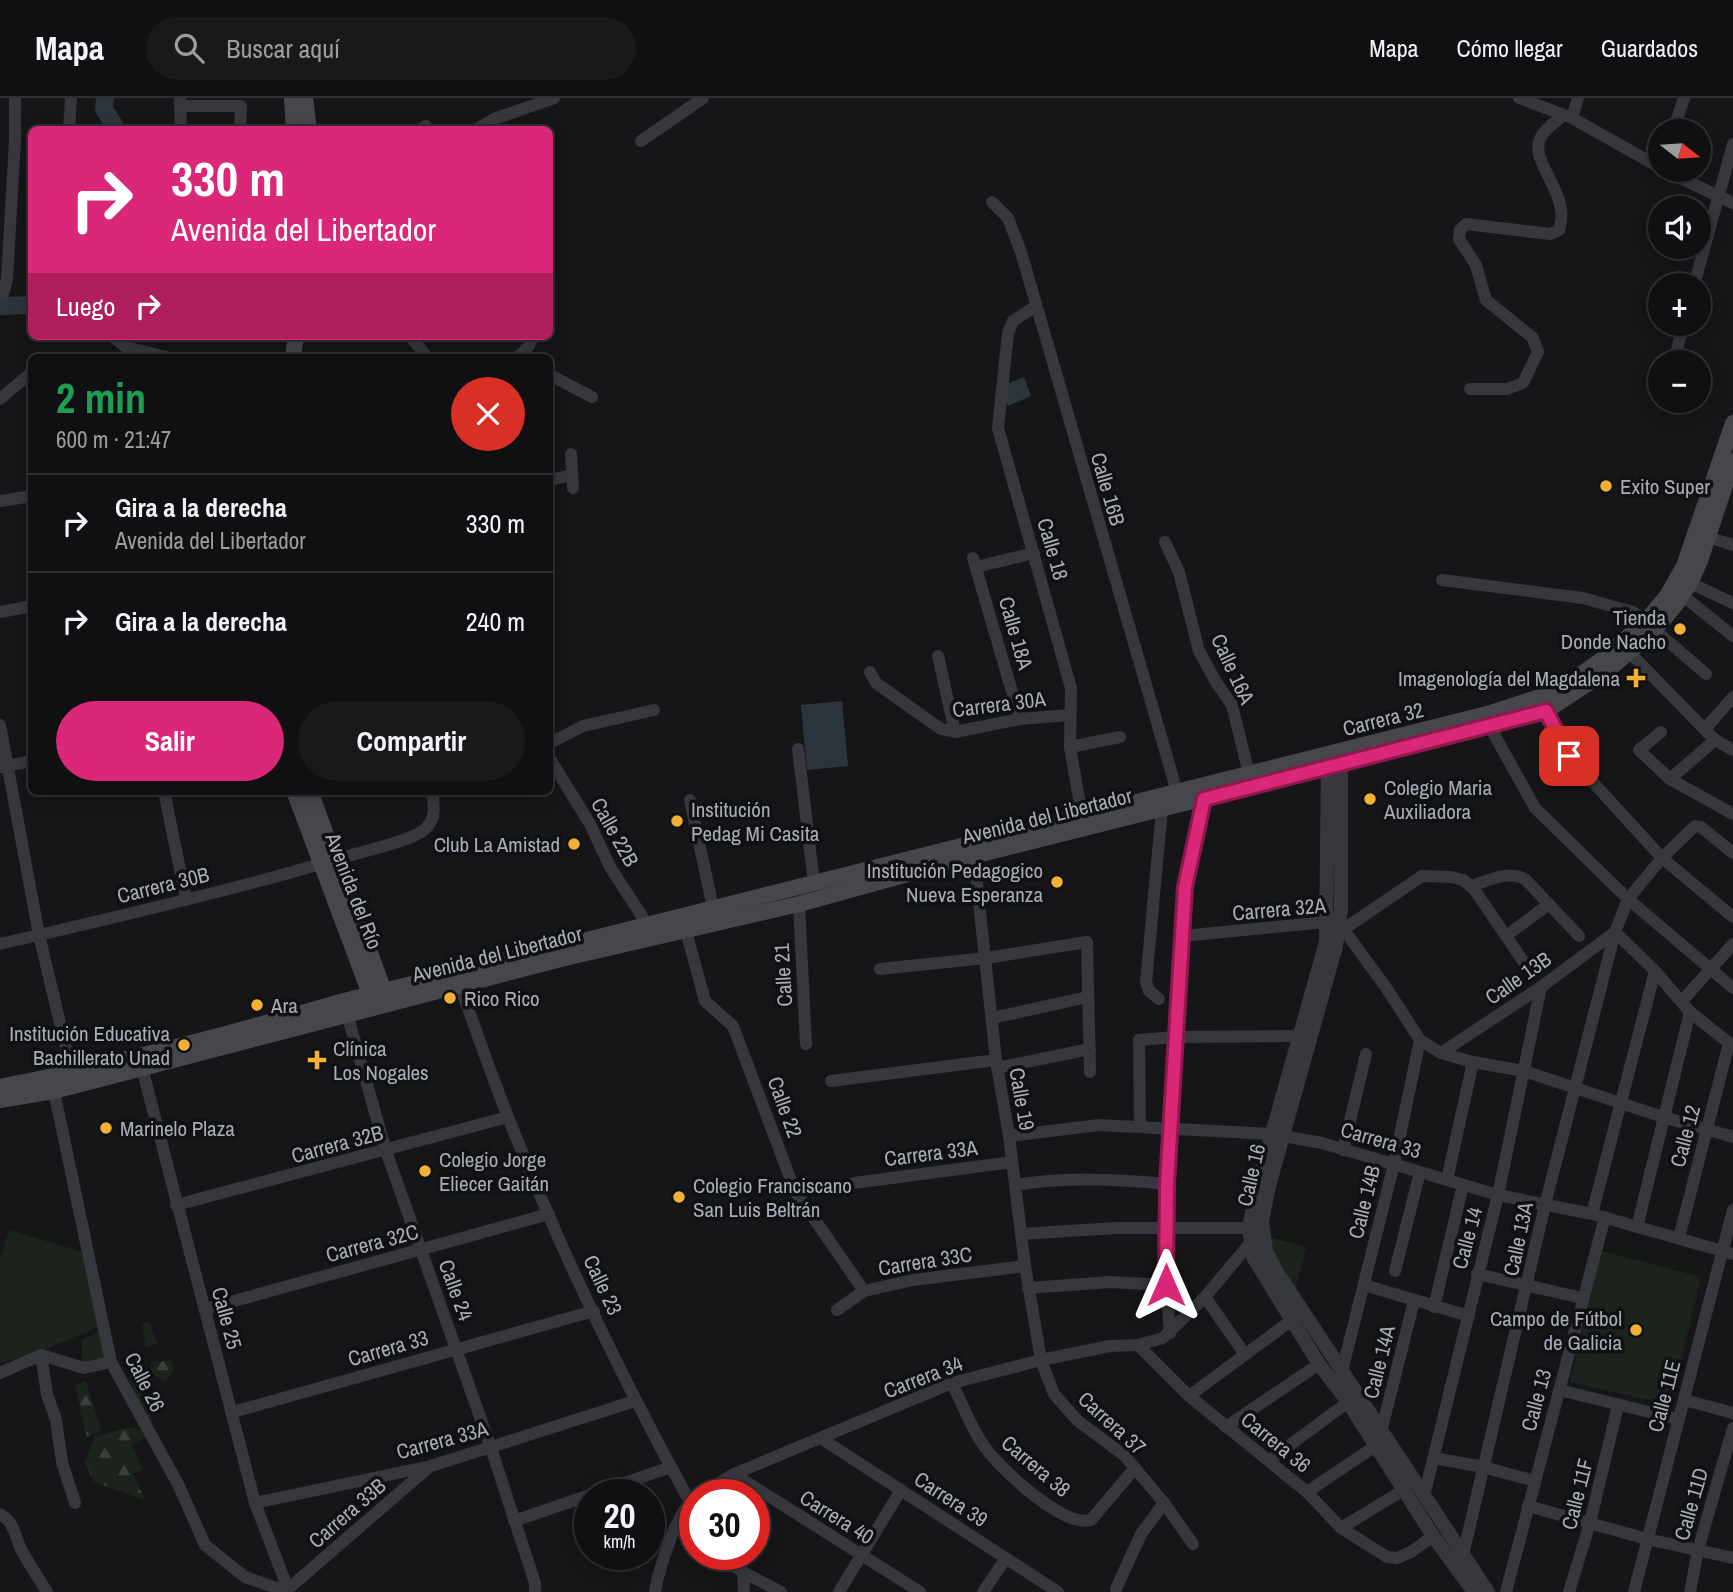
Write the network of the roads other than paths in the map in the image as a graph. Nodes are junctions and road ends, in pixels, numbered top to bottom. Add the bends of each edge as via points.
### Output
1 (15, 98) edge
2 (71, 98) edge
3 (298, 98) edge
4 (554, 98) edge
5 (703, 98) edge
6 (1519, 98) edge
7 (1578, 98) edge
8 (1684, 98) edge
9 (180, 102) edge
10 (1568, 117) junction
11 (1677, 119) edge
12 (69, 126) edge
13 (181, 126) edge
14 (240, 126) edge
15 (295, 126) edge
16 (308, 126) edge
17 (482, 126) edge
18 (641, 141) dead end
19 (1733, 144) edge
20 (1648, 161) edge
21 (1688, 182) edge
22 (1717, 196) junction
23 (992, 202) dead end
24 (1733, 203) edge
25 (1697, 273) edge
26 (3, 274) edge
27 (3, 294) dead end
28 (1036, 306) junction
29 (413, 340) edge
30 (532, 340) edge
31 (122, 352) edge
32 (140, 354) edge
33 (425, 354) edge
34 (521, 354) edge
35 (28, 375) edge
36 (553, 377) edge
37 (1469, 389) dead end
38 (592, 397) dead end
39 (0, 399) edge
40 (1733, 423) edge
41 (571, 454) dead end
42 (1732, 468) edge
43 (572, 475) junction
44 (553, 479) edge
45 (573, 488) dead end
46 (28, 497) edge
47 (0, 501) edge
48 (1707, 537) junction
49 (1165, 542) dead end
50 (1733, 545) edge
51 (1034, 553) junction
52 (1442, 580) dead end
53 (1686, 589) junction
54 (1733, 603) edge
55 (28, 607) edge
56 (0, 612) edge
57 (1650, 625) junction
58 (1733, 636) edge
59 (1629, 652) junction
60 (938, 656) dead end
61 (1601, 660) joint
62 (870, 672) dead end
63 (1706, 674) dead end
64 (1733, 697) edge
65 (654, 710) dead end
66 (1546, 711) junction
67 (1069, 715) junction
68 (1020, 719) junction
69 (0, 725) edge
70 (1490, 727) junction
71 (1705, 729) junction
72 (955, 732) junction
73 (1661, 732) dead end
74 (1120, 737) dead end
75 (1715, 740) junction
76 (553, 741) edge
77 (1070, 747) junction
78 (798, 749) dead end
79 (1733, 751) edge
80 (1334, 759) junction
81 (28, 762) edge
82 (553, 764) edge
83 (4, 766) edge
84 (1250, 774) junction
85 (1670, 779) junction
86 (1177, 792) junction
87 (165, 795) edge
88 (297, 795) edge
89 (311, 795) edge
90 (432, 795) edge
91 (1204, 799) junction
92 (690, 800) dead end
93 (1162, 809) junction
94 (1733, 814) edge
95 (1082, 816) junction
96 (973, 850) junction
97 (1733, 853) edge
98 (1662, 858) junction
99 (328, 863) junction
100 (814, 883) junction
101 (1471, 886) junction
102 (186, 899) junction
103 (1628, 899) junction
104 (799, 904) junction
105 (1549, 904) junction
106 (713, 908) junction
107 (1733, 917) edge
108 (647, 924) junction
109 (1337, 925) junction
110 (686, 931) junction
111 (1615, 932) junction
112 (39, 935) junction
113 (1182, 936) junction
114 (1506, 936) junction
115 (1579, 936) dead end
116 (0, 944) edge
117 (1733, 944) edge
118 (986, 958) junction
119 (880, 969) dead end
120 (1711, 969) junction
121 (1529, 970) dead end
122 (1655, 971) junction
123 (460, 986) junction
124 (1541, 987) junction
125 (1733, 988) edge
126 (1088, 997) junction
127 (379, 999) junction
128 (1159, 999) dead end
129 (1682, 1001) junction
130 (345, 1007) junction
131 (1690, 1012) junction
132 (992, 1018) junction
133 (1300, 1036) junction
134 (1175, 1037) junction
135 (1420, 1040) junction
136 (806, 1044) dead end
137 (1731, 1045) edge
138 (1090, 1049) junction
139 (1441, 1053) junction
140 (1366, 1054) dead end
141 (140, 1062) junction
142 (1473, 1062) junction
143 (997, 1064) junction
144 (1090, 1072) dead end
145 (1524, 1072) junction
146 (72, 1073) junction
147 (831, 1081) dead end
148 (0, 1087) edge
149 (1575, 1087) junction
150 (54, 1091) junction
151 (0, 1100) edge
152 (1620, 1102) junction
153 (508, 1117) junction
154 (1663, 1117) junction
155 (1140, 1127) junction
156 (1170, 1128) junction
157 (1707, 1129) junction
158 (1277, 1135) junction
159 (1009, 1136) junction
160 (1733, 1137) edge
161 (1343, 1150) junction
162 (386, 1151) junction
163 (1012, 1162) junction
164 (1394, 1164) junction
165 (1420, 1172) junction
166 (1447, 1180) junction
167 (854, 1183) dead end
168 (1167, 1184) junction
169 (1015, 1185) junction
170 (1463, 1185) junction
171 (1498, 1195) junction
172 (176, 1205) junction
173 (1545, 1205) junction
174 (1733, 1210) edge
175 (549, 1214) junction
176 (1599, 1215) junction
177 (1166, 1227) junction
178 (1637, 1227) junction
179 (1021, 1234) junction
180 (1250, 1235) junction
181 (1679, 1238) junction
182 (421, 1250) junction
183 (1728, 1253) edge
184 (1025, 1266) junction
185 (1395, 1271) dead end
186 (1477, 1274) junction
187 (1166, 1285) junction
188 (1364, 1285) junction
189 (1528, 1286) junction
190 (1028, 1288) junction
191 (864, 1291) junction
192 (1205, 1297) junction
193 (1582, 1298) junction
194 (1413, 1301) junction
195 (1434, 1307) junction
196 (205, 1309) junction
197 (837, 1310) dead end
198 (594, 1311) junction
199 (1469, 1316) junction
200 (1292, 1320) junction
201 (1170, 1333) junction
202 (1138, 1345) junction
203 (456, 1349) junction
204 (1244, 1353) junction
205 (41, 1356) junction
206 (1041, 1360) junction
207 (111, 1362) junction
208 (1319, 1364) junction
209 (1342, 1371) junction
210 (0, 1373) edge
211 (952, 1383) junction
212 (1559, 1390) junction
213 (1189, 1395) junction
214 (1684, 1399) junction
215 (635, 1401) junction
216 (1348, 1402) junction
217 (1618, 1405) junction
218 (233, 1412) junction
219 (1733, 1413) edge
220 (1678, 1419) junction
221 (1226, 1427) junction
222 (1733, 1428) edge
223 (1379, 1438) junction
224 (822, 1439) junction
225 (491, 1448) junction
226 (1434, 1458) junction
227 (1270, 1460) junction
228 (431, 1466) junction
229 (671, 1467) junction
230 (1483, 1467) junction
231 (1135, 1468) junction
232 (734, 1474) junction
233 (637, 1479) edge
234 (726, 1479) edge
235 (679, 1480) edge
236 (1535, 1481) junction
237 (1405, 1489) junction
238 (901, 1490) junction
239 (1307, 1492) junction
240 (1424, 1496) junction
241 (574, 1501) edge
242 (75, 1503) dead end
243 (255, 1503) junction
244 (1164, 1503) junction
245 (1528, 1506) junction
246 (0, 1514) edge
247 (514, 1521) junction
248 (679, 1521) edge
249 (1590, 1523) junction
250 (675, 1527) junction
251 (1341, 1528) junction
252 (679, 1530) edge
253 (1433, 1536) junction
254 (1647, 1539) junction
255 (1193, 1544) dead end
256 (1698, 1550) junction
257 (862, 1555) junction
258 (1463, 1555) junction
259 (1006, 1558) junction
260 (1733, 1558) edge
261 (740, 1570) edge
262 (743, 1572) junction
263 (288, 1589) junction
264 (1116, 1589) dead end
265 (1476, 1590) edge
266 (652, 1591) edge
267 (47, 1592) edge
268 (536, 1592) edge
269 (744, 1592) edge
270 (781, 1592) edge
271 (839, 1592) edge
272 (920, 1592) edge
273 (983, 1592) edge
274 (1058, 1592) edge
275 (1506, 1592) edge
276 (1569, 1592) edge
277 (1634, 1592) edge
278 (1690, 1592) edge

1 - 26 street
2 - 12 street
3 - 15 main road
3 - 16 main road
4 - 17 street
5 - 18 street
6 - 10 street
7 - 10 street
8 - 11 street
9 - 13 street
9 - 14 street via 241,106
10 - 20 street
10 - 37 street via 1546,130 1538,149 1560,201 1559,230 1550,234 1466,224 1460,230 1459,239 1476,265 1486,300 1533,338 1538,352 1523,383 1507,390
19 - 22 street
21 - 22 street
22 - 24 street
22 - 25 street
23 - 28 street, Calle 16B via 1008,218
26 - 27 street
28 - 51 street, Calle 18 via 1013,321 1008,333 998,428
28 - 86 street, Calle 16B
29 - 33 street
30 - 34 street
31 - 32 street
35 - 39 street
36 - 38 street
40 - 57 main road, Avenida del Libertador via 1684,566
41 - 43 street
42 - 48 main road, Avenida del Libertador
43 - 44 street
43 - 45 street
46 - 47 street
48 - 50 street
48 - 53 main road, Avenida del Libertador
49 - 84 street, Calle 16A via 1179,572 1199,651 1232,705
51 - 67 street, Calle 18 via 1071,688
51 - 68 street, Calle 18A via 975,562
52 - 57 street via 1583,598 1633,612
53 - 54 street
53 - 57 main road, Avenida del Libertador
53 - 58 street
55 - 56 street
57 - 59 main road, Avenida del Libertador
57 - 61 main road, Avenida del Libertador
57 - 63 street
59 - 66 main road, Avenida del Libertador
59 - 71 street
60 - 72 street
61 - 80 main road, Carrera 32 via 1546,695
62 - 72 street, Carrera 30A via 876,682 941,729
64 - 71 street
65 - 76 street via 583,726
66 - 70 main road, Avenida del Libertador
66 - 98 street via 1569,756
67 - 68 street, Carrera 30A
67 - 77 street, Calle 18
68 - 72 street, Carrera 30A
69 - 83 street
70 - 80 main road, Avenida del Libertador
70 - 103 street via 1535,808
71 - 75 street
73 - 85 street via 1639,750
74 - 77 street
75 - 79 street
75 - 85 street
77 - 95 street, Calle 18
78 - 100 street
80 - 84 main road, Avenida del Libertador
80 - 91 main road, Avenida del Libertador
80 - 109 street, Calle 16
81 - 83 street
82 - 108 street, Calle 22B
83 - 112 street
84 - 86 main road, Avenida del Libertador
85 - 94 street
86 - 95 main road, Avenida del Libertador
87 - 102 street
88 - 99 main road, Avenida del Río
89 - 99 main road, Avenida del Río
90 - 99 street, Carrera 30B via 434,817 422,832
91 - 93 main road, Avenida del Libertador
91 - 113 street via 1185,887
92 - 106 street
93 - 96 main road, Avenida del Libertador
93 - 128 street via 1146,982
95 - 96 main road, Avenida del Libertador
96 - 100 main road, Avenida del Libertador
96 - 104 main road, Avenida del Libertador
96 - 118 street, Calle 19
97 - 98 street, Calle 13A via 1698,825
98 - 103 street, Calle 13A
98 - 107 street
99 - 102 street, Carrera 30B
99 - 127 main road, Avenida del Río
100 - 106 main road, Avenida del Libertador
101 - 105 street via 1519,875
101 - 109 street via 1463,880 1422,876
101 - 114 street
102 - 112 street, Carrera 30B
103 - 111 street, Calle 13A
103 - 120 street
104 - 110 main road, Avenida del Libertador
104 - 136 street, Calle 21
105 - 114 street
105 - 115 street
106 - 108 main road, Avenida del Libertador
108 - 127 main road, Avenida del Libertador
109 - 113 street, Carrera 32A
109 - 133 street, Calle 16 via 1326,942
109 - 135 street, Carrera 32A
109 - 158 street, Calle 16 via 1336,946
110 - 123 main road, Avenida del Libertador
110 - 191 street, Calle 22 via 705,1001 733,1026 795,1191
111 - 122 street
111 - 124 street, Calle 13B
111 - 149 street, Calle 13A
112 - 116 street, Carrera 30B
112 - 146 street
113 - 134 street
114 - 121 street
117 - 120 street
118 - 119 street
118 - 126 street via 1087,942
118 - 132 street, Calle 19
120 - 125 street
120 - 129 street
122 - 129 street
122 - 152 street, Calle 13
123 - 127 main road, Avenida del Libertador
123 - 153 street, Calle 23
124 - 139 street, Calle 13B
124 - 145 street, Calle 14
126 - 132 street
126 - 138 street
127 - 130 main road, Avenida del Libertador
129 - 131 street
130 - 141 main road, Avenida del Libertador
130 - 162 street, Calle 24
131 - 137 street
131 - 154 street
132 - 143 street, Calle 19
133 - 134 street
133 - 158 street, Calle 16
134 - 155 street via 1139,1040
134 - 156 street
135 - 139 street, Carrera 32A
135 - 164 street, Calle 14B
137 - 157 street, Calle 12
138 - 143 street
138 - 144 street
139 - 142 street, Carrera 32A
140 - 161 street
141 - 146 main road, Avenida del Libertador
141 - 150 main road, Avenida del Libertador
141 - 172 street, Calle 25
142 - 145 street, Carrera 32A
142 - 166 street
143 - 147 street
143 - 159 street, Calle 19
145 - 149 street, Carrera 32A
145 - 171 street, Calle 14
146 - 148 main road, Avenida del Libertador
149 - 152 street, Carrera 32A
149 - 173 street, Calle 13A
150 - 151 main road, Avenida del Libertador
150 - 207 street, Calle 26
152 - 154 street, Carrera 32A
152 - 176 street, Calle 13
153 - 162 street, Carrera 32B
153 - 175 street, Calle 23
154 - 157 street, Carrera 32A
154 - 178 street
155 - 156 street, Carrera 33
155 - 159 street, Carrera 33 via 1099,1125
156 - 158 street, Carrera 33
156 - 168 street
157 - 160 street, Carrera 32A
157 - 181 street, Calle 12
158 - 161 street, Carrera 33
158 - 180 street, Calle 16 via 1258,1183
158 - 209 street, Calle 16 via 1262,1221 1266,1251
159 - 163 street, Calle 19
161 - 164 street, Carrera 33
162 - 172 street, Carrera 32B
162 - 182 street, Calle 24
163 - 167 street, Carrera 33A
163 - 169 street, Calle 19
164 - 165 street, Carrera 33
164 - 188 street, Calle 14B
165 - 166 street, Carrera 33
165 - 185 street
166 - 170 street, Carrera 33
168 - 169 street via 1119,1179
168 - 177 street
169 - 179 street, Calle 19
170 - 171 street, Carrera 33
170 - 195 street
171 - 173 street, Carrera 33
171 - 186 street, Calle 14
172 - 196 street, Calle 25
173 - 176 street, Carrera 33
173 - 189 street, Calle 13A
174 - 183 street, Calle 11E
175 - 182 street, Carrera 32C
175 - 198 street, Calle 23
176 - 178 street, Carrera 33
176 - 193 street, Calle 13
177 - 179 street
177 - 180 street
177 - 187 street
178 - 181 street, Carrera 33
179 - 184 street, Calle 19
180 - 192 street, Calle 16
180 - 200 street, Calle 16 via 1253,1257
181 - 183 street, Carrera 33
182 - 196 street, Carrera 32C
182 - 203 street, Calle 24
183 - 214 street, Calle 11E
184 - 190 street, Calle 19
184 - 191 street, Carrera 33C
186 - 189 street
186 - 199 street, Calle 14
187 - 190 street via 1110,1282
187 - 201 street
188 - 194 street
188 - 209 street, Calle 14B
189 - 193 street
189 - 230 street, Calle 13A
190 - 206 street, Calle 19
191 - 197 street, Carrera 33C
192 - 201 street, Calle 16
192 - 204 street
193 - 212 street, Calle 13
194 - 195 street
194 - 223 street, Calle 14A
195 - 199 street
196 - 218 street, Calle 25
198 - 203 street, Carrera 33
198 - 215 street, Calle 23
199 - 226 street, Calle 14
200 - 204 street
200 - 208 street, Calle 16
201 - 202 street, Carrera 34
202 - 206 street, Carrera 34
202 - 213 street, Carrera 36
203 - 218 street, Carrera 33
203 - 225 street, Calle 24
204 - 213 street
205 - 207 street via 84,1367
205 - 210 street
205 - 242 street
206 - 211 street, Carrera 34
206 - 231 street, Carrera 37 via 1054,1394 1078,1421 1125,1455
207 - 263 street, Calle 26 via 179,1486 205,1545 245,1577
208 - 216 street, Calle 16
208 - 221 street
209 - 223 street, Calle 16
211 - 224 street, Carrera 34
211 - 231 street, Carrera 38 via 986,1449 1049,1507 1080,1521 1091,1520
212 - 217 street
212 - 236 street, Calle 13
213 - 221 street, Carrera 36
214 - 219 street
214 - 220 street, Calle 11E
215 - 225 street, Carrera 33A
215 - 229 street, Calle 23
216 - 223 street, Calle 16
216 - 227 street
217 - 220 street
217 - 249 street, Calle 11F
218 - 243 street, Calle 25
220 - 254 street, Calle 11E
221 - 227 street, Carrera 36
222 - 256 street, Calle 11D
223 - 237 street, Calle 16
223 - 239 street
223 - 240 street, Calle 16
224 - 232 street, Carrera 34
224 - 238 street, Carrera 39
225 - 228 street, Carrera 33A
225 - 247 street, Calle 24
226 - 230 street
226 - 240 street, Calle 14
227 - 239 street, Carrera 36
228 - 243 street, Carrera 33A
228 - 263 street, Carrera 33B
229 - 233 street
229 - 235 street, Calle 23
230 - 236 street
230 - 258 street, Calle 13A
231 - 244 street, Carrera 37
232 - 234 street, Carrera 34
232 - 257 street, Carrera 40
236 - 245 street, Calle 13
237 - 251 street
237 - 253 street, Calle 16
238 - 257 street
238 - 259 street, Carrera 39
239 - 251 street, Carrera 36
240 - 258 street, Calle 16
241 - 247 street
243 - 263 street, Calle 25
244 - 255 street, Carrera 37
244 - 264 street via 1141,1534
245 - 249 street
245 - 275 street, Calle 13
246 - 267 street via 16,1531
247 - 268 street, Calle 24
248 - 250 street, Calle 23
249 - 254 street
249 - 276 street, Calle 11F
250 - 252 street
250 - 266 street, Calle 23
251 - 253 street, Carrera 36 via 1387,1557 1397,1558
253 - 265 street, Calle 16
254 - 256 street
254 - 277 street, Calle 11E
256 - 260 street
256 - 278 street, Calle 11D
257 - 271 street
257 - 272 street, Carrera 40
258 - 265 street, Calle 16
259 - 273 street
259 - 274 street, Carrera 39
261 - 262 street
262 - 269 street
262 - 270 street

